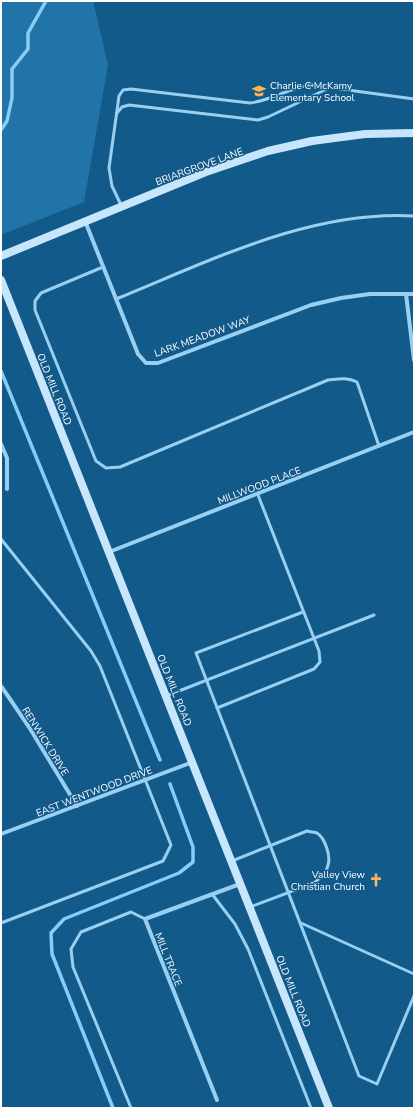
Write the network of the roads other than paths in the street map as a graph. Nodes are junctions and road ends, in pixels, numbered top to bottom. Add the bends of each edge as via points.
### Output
1 (331, 87) junction
2 (414, 99) edge
3 (116, 113) junction
4 (414, 133) edge
5 (121, 206) junction
6 (414, 216) edge
7 (85, 221) junction
8 (1, 256) edge
9 (103, 267) junction
10 (1, 280) edge
11 (406, 294) junction
12 (414, 294) edge
13 (116, 299) junction
14 (414, 360) edge
15 (414, 432) edge
16 (1, 444) edge
17 (379, 446) junction
18 (7, 489) dead end
19 (258, 494) junction
20 (1, 538) edge
21 (109, 552) junction
22 (303, 612) junction
23 (374, 615) dead end
24 (313, 639) junction
25 (206, 681) junction
26 (1, 686) edge
27 (166, 696) junction
28 (217, 708) junction
29 (192, 762) junction
30 (144, 780) junction
31 (78, 806) junction
32 (1, 834) edge
33 (270, 845) junction
34 (232, 860) junction
35 (241, 884) junction
36 (289, 892) junction
37 (212, 894) junction
38 (250, 907) junction
39 (145, 919) junction
40 (1, 923) edge
41 (301, 923) junction
42 (414, 974) edge
43 (414, 996) edge
44 (217, 1100) dead end
45 (131, 1108) edge
46 (311, 1108) edge
47 (330, 1108) edge

1 - 2 lane
1 - 3 lane via 258,120 129,105
1 - 3 lane via 296,87 262,101 250,103 131,89 123,90 119,96
3 - 5 lane via 109,168 112,186
4 - 5 street, BRIARGROVE LANE via 365,134 312,141 268,151 206,172
5 - 7 street, BRIARGROVE LANE
6 - 13 lane via 361,218 294,231 249,245
7 - 8 street, BRIARGROVE LANE
7 - 9 street, LARK MEADOW WAY
9 - 13 street, LARK MEADOW WAY
9 - 17 lane via 41,293 35,301 35,310 96,461 106,468 120,467 328,380 341,378 350,378 357,382
10 - 21 street, OLD MILL ROAD
11 - 12 street, LARK MEADOW WAY
11 - 13 street, LARK MEADOW WAY via 370,294 311,305 158,364 146,363 138,354
11 - 14 street
15 - 17 street, MILLWOOD PLACE
16 - 18 street via 7,458
17 - 19 street, MILLWOOD PLACE
19 - 21 street, MILLWOOD PLACE
19 - 22 lane
20 - 30 lane via 91,651 100,666
21 - 27 street, OLD MILL ROAD
22 - 24 lane
22 - 25 lane via 196,653
23 - 24 lane
24 - 25 lane
24 - 28 lane via 319,651 320,662 314,670
25 - 27 lane
25 - 28 lane
26 - 31 street, RENWICK DRIVE
27 - 29 street, OLD MILL ROAD
28 - 33 lane
29 - 30 street, EAST WENTWOOD DRIVE
29 - 34 street, OLD MILL ROAD
30 - 31 street, EAST WENTWOOD DRIVE
30 - 40 lane via 171,845 163,860
31 - 32 street, EAST WENTWOOD DRIVE
33 - 34 lane
33 - 36 lane
33 - 36 lane via 307,831 316,833 323,839 329,854 323,876 314,883
34 - 35 street, OLD MILL ROAD
35 - 37 street
35 - 38 street, OLD MILL ROAD
36 - 38 lane
36 - 41 lane
37 - 39 street
37 - 46 lane via 235,924 248,949
38 - 47 street, OLD MILL ROAD
39 - 44 street, MILL TRACE
39 - 45 lane via 131,912 88,929 81,932 71,949 73,967
41 - 42 lane
41 - 43 lane via 360,1076 377,1084

